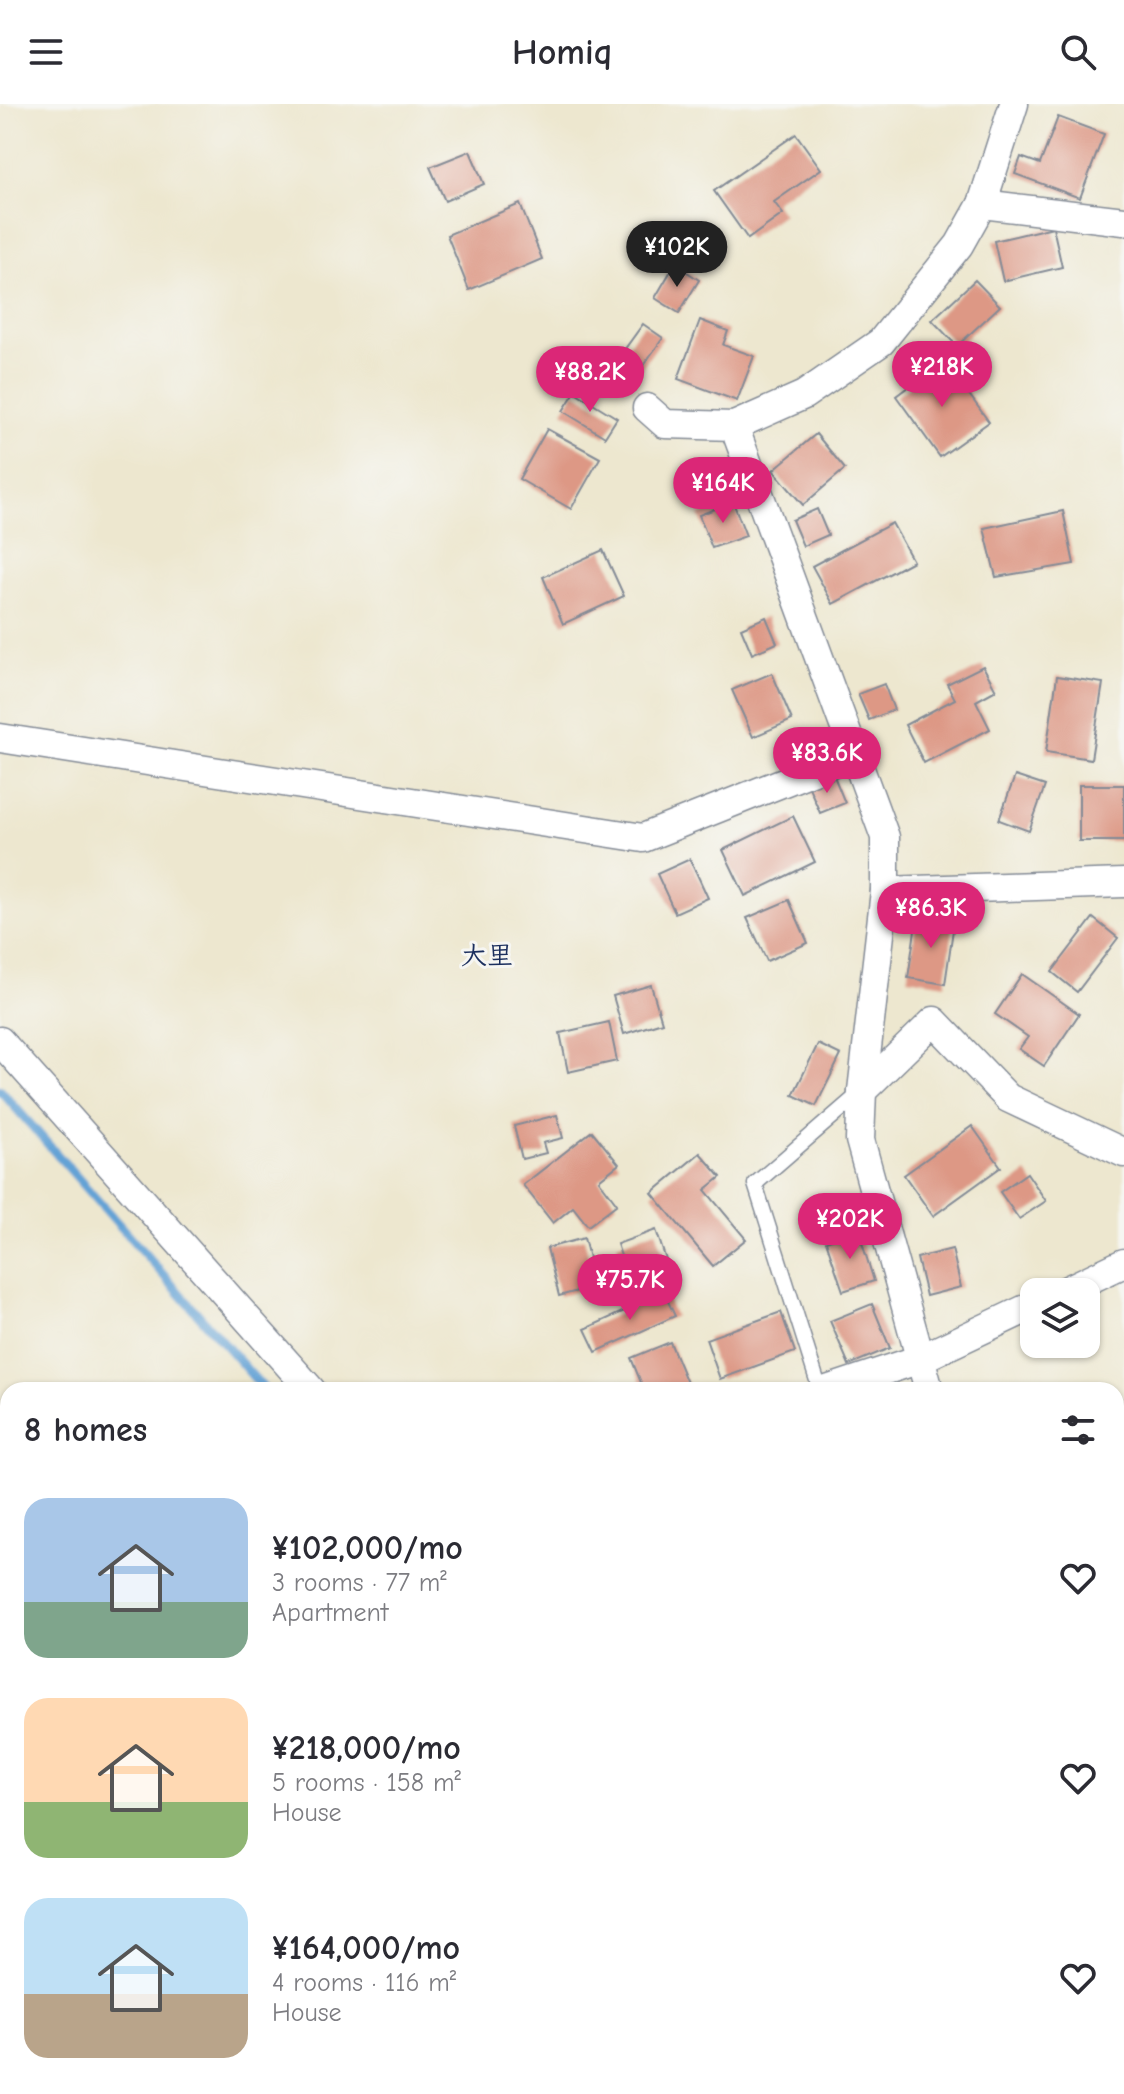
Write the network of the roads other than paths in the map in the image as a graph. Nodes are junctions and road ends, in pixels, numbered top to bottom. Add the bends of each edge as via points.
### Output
1 (1014, 104) edge
2 (982, 204) junction
3 (1124, 221) edge
4 (647, 408) dead end
5 (734, 426) junction
6 (0, 738) edge
7 (854, 754) junction
8 (1124, 883) edge
9 (885, 891) junction
10 (0, 1041) edge
11 (862, 1091) junction
12 (1124, 1153) edge
13 (1124, 1263) edge
14 (1092, 1278) edge
15 (1020, 1312) edge
16 (920, 1359) junction
17 (304, 1382) edge
18 (817, 1382) edge
19 (851, 1382) edge
20 (927, 1382) edge

1 - 2 street
2 - 3 street
2 - 5 street via 959,245 881,342 804,395
4 - 5 street via 665,424
5 - 7 street
6 - 7 street via 643,838
7 - 9 street via 885,837
8 - 9 street
9 - 11 street
10 - 17 street
11 - 12 street via 934,1021 1008,1098
11 - 16 street via 860,1140
11 - 18 lane via 755,1184
13 - 14 street
15 - 16 street
16 - 19 street
16 - 20 street

